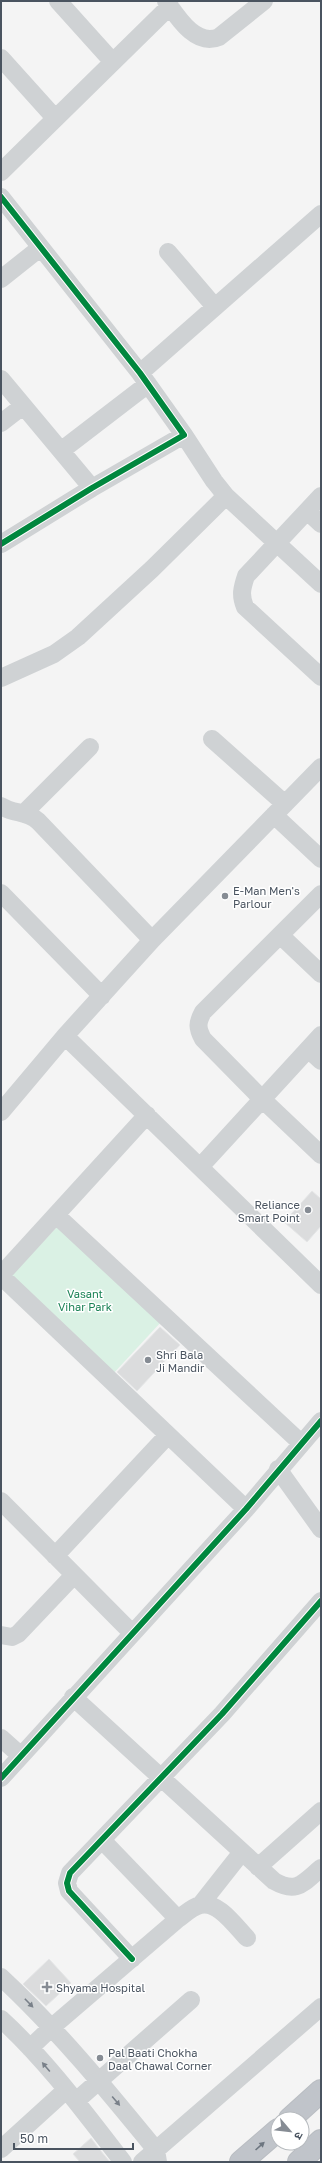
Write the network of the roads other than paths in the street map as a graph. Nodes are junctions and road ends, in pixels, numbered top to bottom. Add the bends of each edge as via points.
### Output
1 (58, 1) edge
2 (264, 1) edge
3 (168, 4) edge
4 (1, 58) edge
5 (112, 61) junction
6 (55, 118) junction
7 (1, 172) edge
8 (1, 197) edge
9 (321, 214) edge
10 (40, 248) junction
11 (168, 252) dead end
12 (1, 279) edge
13 (215, 307) junction
14 (144, 378) junction
15 (1, 379) edge
16 (23, 406) junction
17 (1, 423) edge
18 (184, 435) junction
19 (62, 450) junction
20 (92, 488) junction
21 (226, 496) junction
22 (321, 496) edge
23 (307, 511) junction
24 (321, 524) edge
25 (1, 544) edge
26 (277, 544) junction
27 (321, 584) edge
28 (319, 670) edge
29 (1, 678) edge
30 (212, 739) dead end
31 (90, 747) dead end
32 (321, 767) edge
33 (1, 806) edge
34 (279, 810) junction
35 (24, 812) junction
36 (321, 859) edge
37 (1, 893) edge
38 (321, 894) edge
39 (280, 935) junction
40 (152, 940) junction
41 (321, 974) edge
42 (102, 996) junction
43 (321, 1035) edge
44 (65, 1036) junction
45 (315, 1055) edge
46 (262, 1099) junction
47 (1, 1112) edge
48 (147, 1115) junction
49 (321, 1155) edge
50 (200, 1167) junction
51 (56, 1215) junction
52 (1, 1276) edge
53 (321, 1285) edge
54 (321, 1421) edge
55 (168, 1435) junction
56 (302, 1443) junction
57 (278, 1469) junction
58 (1, 1501) edge
59 (246, 1509) junction
60 (321, 1529) edge
61 (55, 1556) junction
62 (74, 1575) junction
63 (321, 1601) edge
64 (132, 1633) junction
65 (1, 1635) edge
66 (73, 1697) junction
67 (1, 1738) edge
68 (20, 1755) junction
69 (1, 1778) edge
70 (161, 1778) junction
71 (321, 1811) edge
72 (102, 1840) junction
73 (242, 1852) junction
74 (258, 1867) junction
75 (321, 1868) edge
76 (200, 1904) junction
77 (178, 1919) junction
78 (247, 1938) dead end
79 (132, 1959) junction
80 (1, 1977) edge
81 (191, 2000) dead end
82 (321, 2007) edge
83 (1, 2019) edge
84 (52, 2027) junction
85 (30, 2048) junction
86 (98, 2080) junction
87 (321, 2091) edge
88 (71, 2096) junction
89 (299, 2111) edge
90 (270, 2137) edge
91 (321, 2142) edge
92 (1, 2149) edge
93 (157, 2156) edge
94 (123, 2162) edge
95 (142, 2162) edge
96 (242, 2162) edge
97 (299, 2162) edge

1 - 5 street
2 - 3 street via 211,41 202,39 193,32
3 - 5 street
4 - 6 street
5 - 6 street
6 - 7 street
8 - 10 street
9 - 13 street
10 - 12 street
10 - 14 street
11 - 13 street
13 - 14 street
14 - 18 street
14 - 19 street
15 - 16 street
16 - 17 street
16 - 19 street
18 - 20 street
18 - 21 street
19 - 20 street
20 - 25 street
21 - 26 street
21 - 29 street via 78,637 54,654
22 - 23 street
23 - 24 street
23 - 26 street
26 - 27 street
26 - 28 street via 246,576 241,598 245,607
30 - 34 street
31 - 35 street
32 - 34 street
33 - 35 street via 8,810
34 - 36 street
34 - 40 street
35 - 40 street via 38,821
37 - 42 street
38 - 39 street
39 - 41 street
39 - 46 street via 203,1012 198,1029 203,1038
40 - 42 street
42 - 44 street
43 - 45 street
44 - 47 street
44 - 48 street
45 - 46 street
46 - 49 street
46 - 50 street
48 - 50 street
48 - 51 street
50 - 53 street
51 - 52 street
51 - 56 street
52 - 55 street
54 - 56 street
55 - 59 street
55 - 61 street
56 - 57 street
57 - 59 street
57 - 60 street
58 - 61 street
59 - 64 street
61 - 62 street
62 - 64 street
62 - 65 street via 18,1634 12,1637
63 - 70 street via 222,1714
64 - 66 street
66 - 68 street
66 - 70 street
67 - 68 street
68 - 69 street
70 - 72 street
70 - 73 street
71 - 74 street
72 - 77 street
72 - 79 street via 70,1873 67,1883 69,1891
73 - 74 street
73 - 76 street
74 - 75 street via 284,1887 294,1888 302,1885
76 - 77 street
76 - 78 street via 208,1904 218,1909
77 - 79 street
79 - 84 street
80 -> 84 street
81 - 86 street
82 - 93 street
83 - 85 street
84 - 85 street
84 - 86 street
88 -> 85 street
86 - 88 street
86 -> 93 street
87 - 89 highway
88 - 92 street
88 - 94 street
96 -> 90 highway
91 - 97 highway
93 - 95 street

